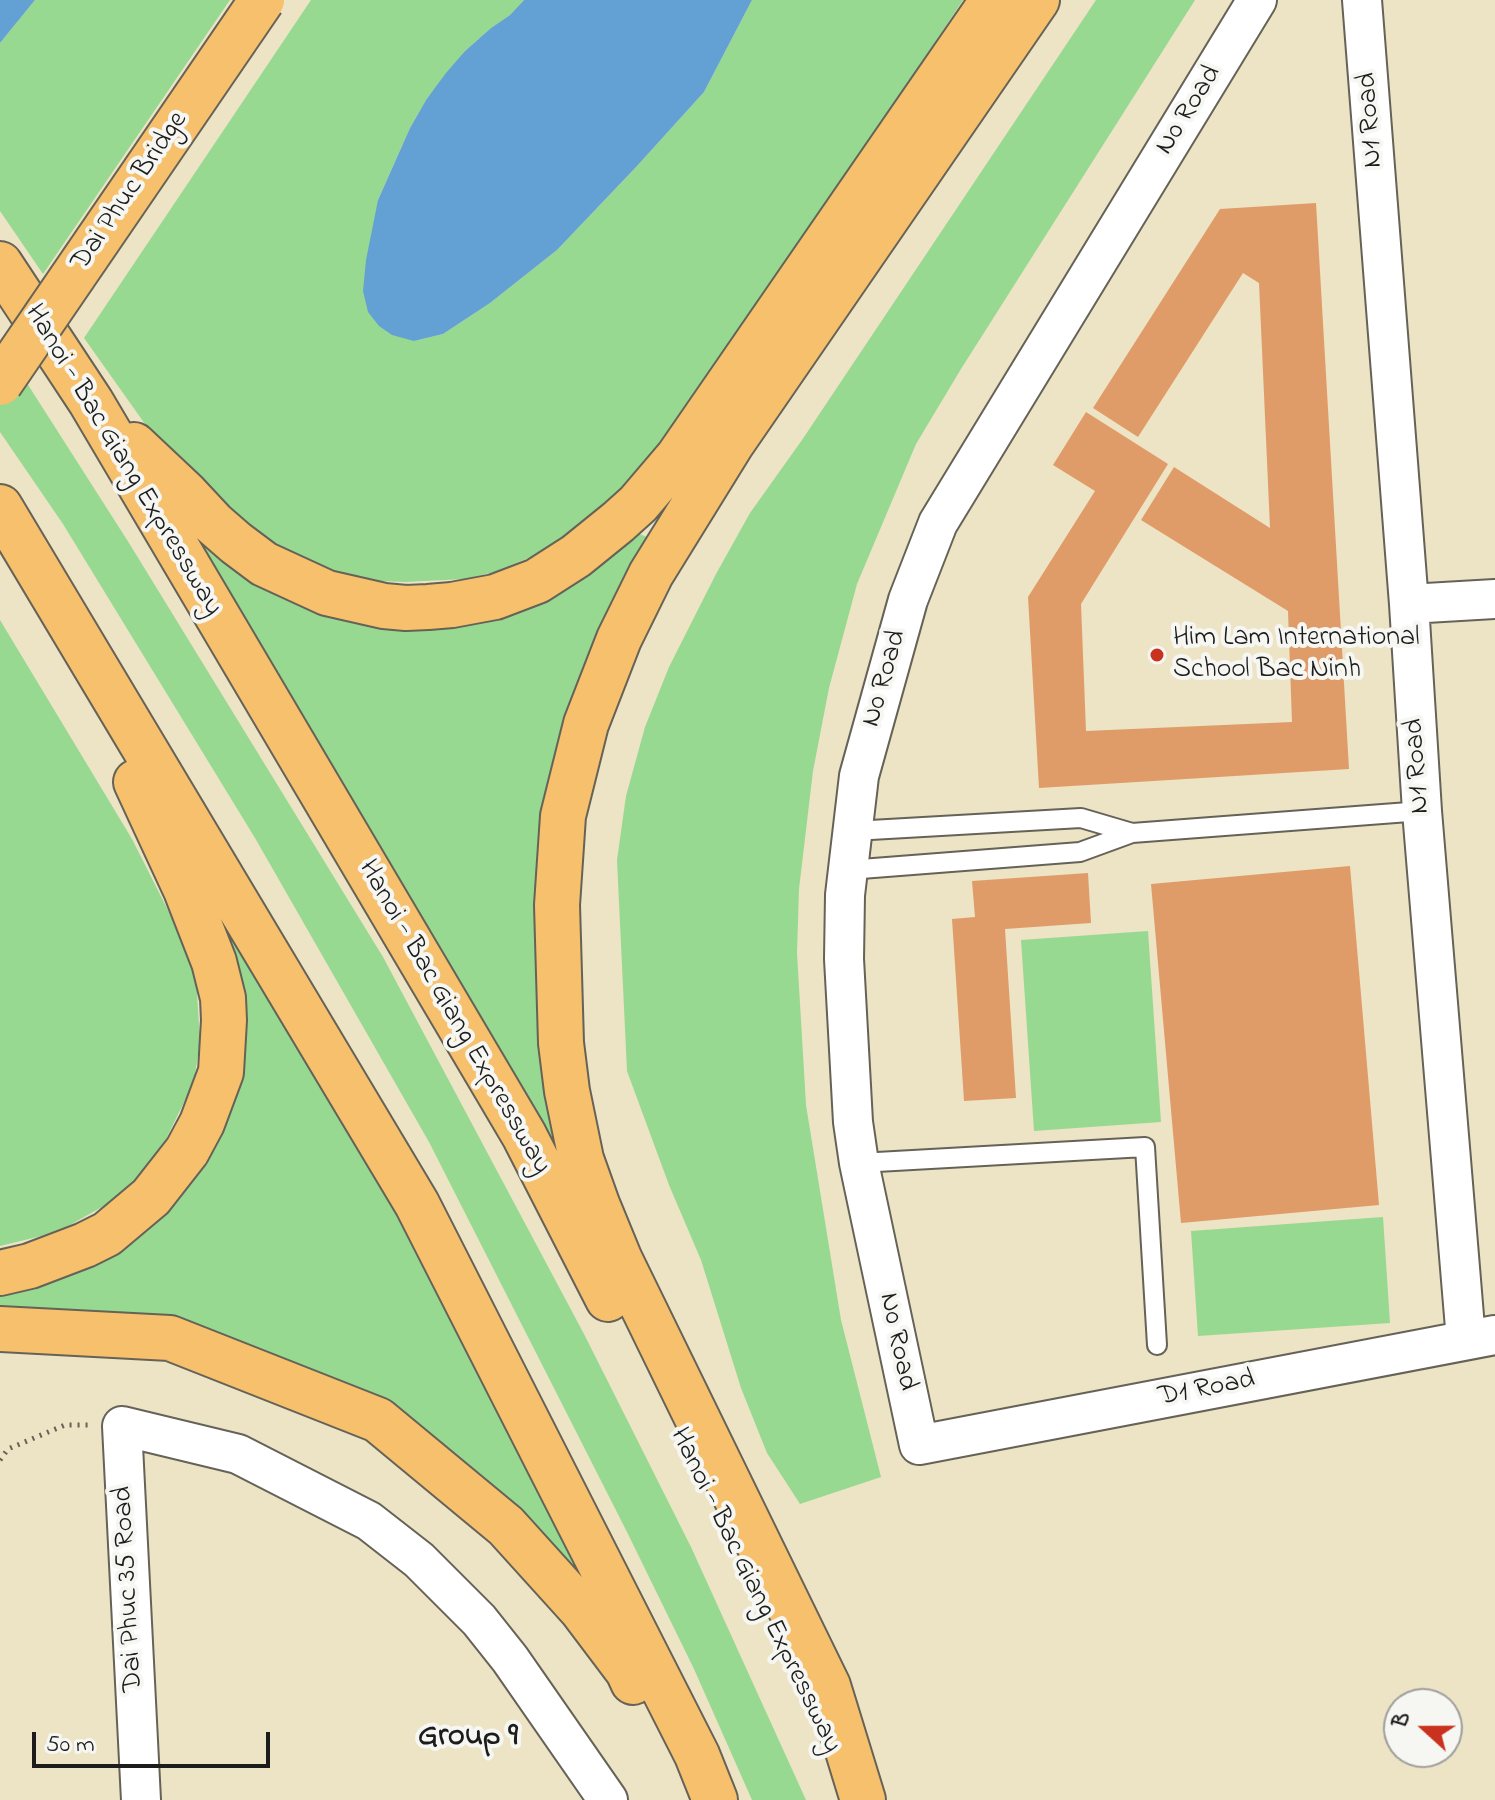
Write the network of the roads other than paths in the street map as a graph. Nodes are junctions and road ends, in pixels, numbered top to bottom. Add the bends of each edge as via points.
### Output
1 (262, 0) edge
2 (993, 0) edge
3 (1037, 0) edge
4 (1271, 0) edge
5 (1362, 0) edge
6 (1249, 14) edge
7 (4, 268) edge
8 (0, 383) edge
9 (91, 402) junction
10 (0, 507) edge
11 (44, 580) junction
12 (1495, 599) edge
13 (1409, 604) junction
14 (1422, 811) junction
15 (853, 831) junction
16 (1132, 833) junction
17 (848, 870) junction
18 (859, 1163) junction
19 (0, 1273) edge
20 (0, 1329) edge
21 (1481, 1337) edge
22 (1157, 1345) dead end
23 (919, 1445) joint
24 (141, 1800) edge
25 (608, 1800) edge
26 (693, 1800) edge
27 (715, 1800) edge
28 (853, 1800) edge
29 (863, 1800) edge

1 - 8 highway, Dai Phuc Bridge, bridge
2 - 9 highway via 678,457 618,522 537,581 452,605 384,606 327,593 264,564 236,543
3 - 29 highway via 671,539 635,604 597,694 563,816 557,905 561,1043 581,1159 620,1260 828,1686
4 - 6 street, N0 Road
5 - 13 street, N1 Road
6 - 15 street, N0 Road via 938,523 890,662 859,776
7 - 9 highway, Hanoi - Bac Giang Expressway
9 - 28 highway, Hanoi - Bac Giang Expressway via 524,1135 814,1702
10 - 11 highway
11 - 19 highway via 214,962 223,998 223,1051 202,1123 151,1197 107,1234
11 - 27 highway via 417,1204 683,1727
12 - 13 street
13 - 14 street, N1 Road
14 - 16 lane
14 - 21 street, N1 Road
15 - 16 lane via 1081,818
15 - 17 street, N0 Road
16 - 17 lane via 1080,852
17 - 18 street, N0 Road via 844,959
18 - 22 lane via 1145,1147
18 - 23 street, N0 Road
20 - 26 highway via 170,1338 378,1420 506,1526 582,1610 628,1671
21 - 23 street, D1 Road
24 - 25 street, Dai Phuc 35 Road via 122,1426 238,1454 369,1521 419,1560 479,1620

